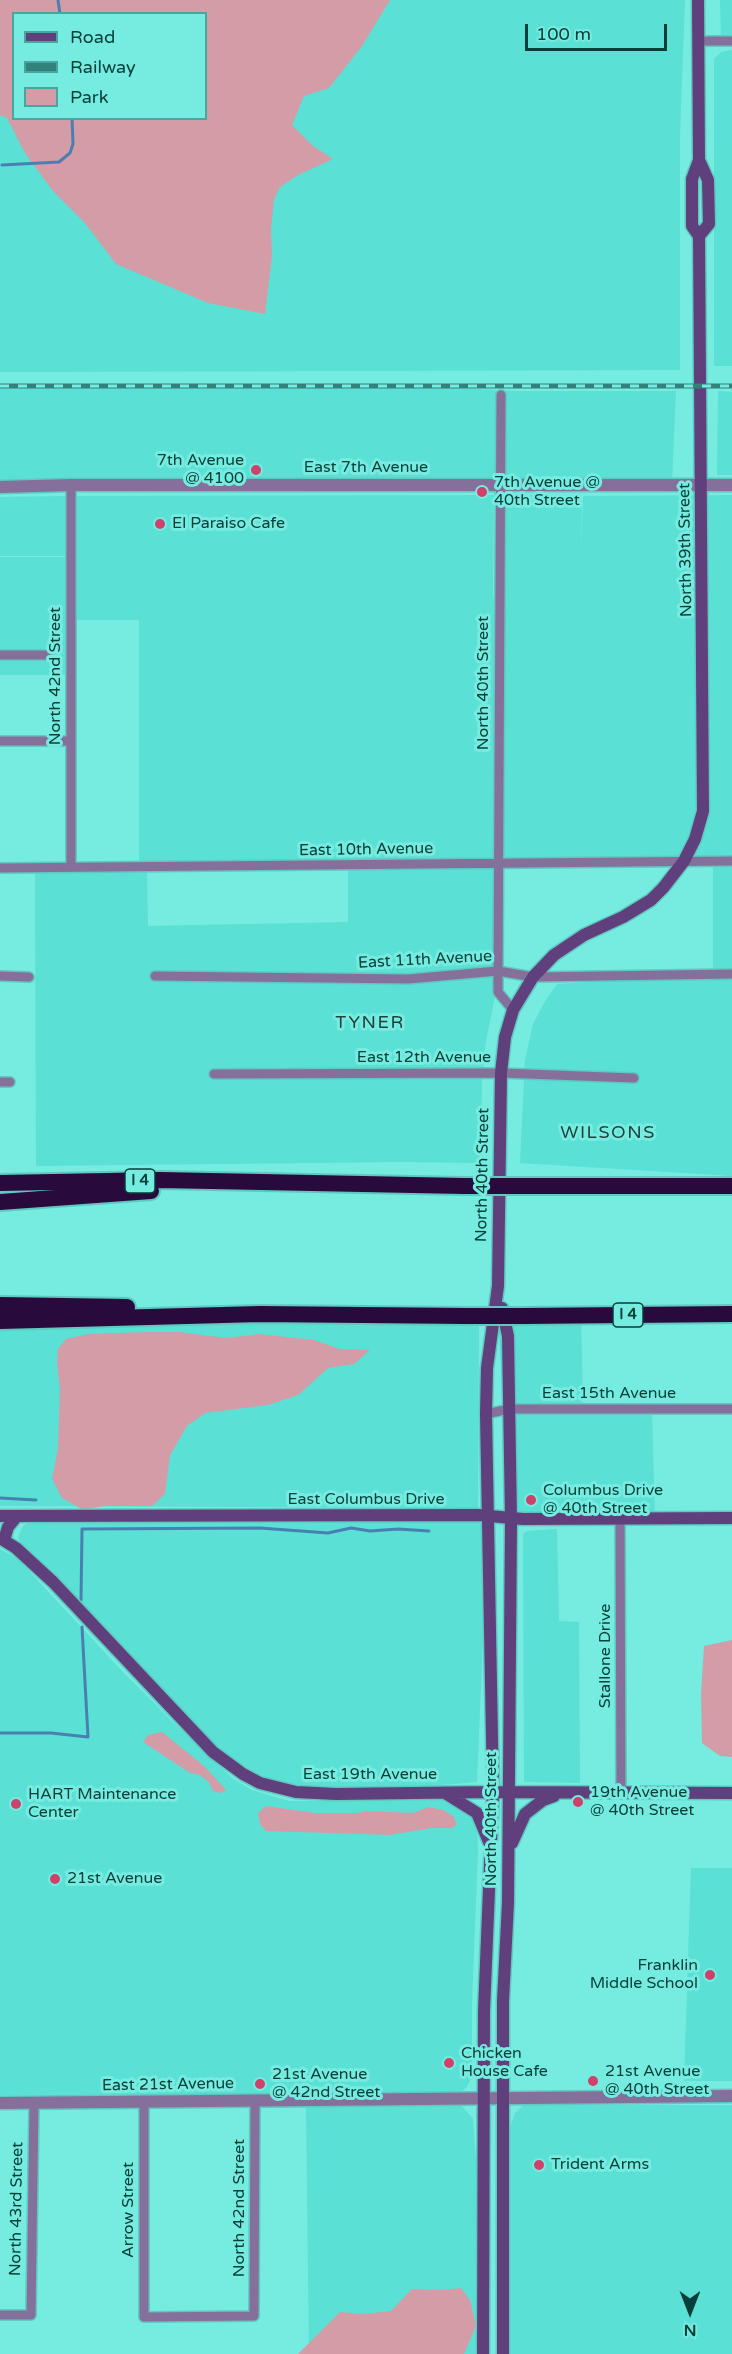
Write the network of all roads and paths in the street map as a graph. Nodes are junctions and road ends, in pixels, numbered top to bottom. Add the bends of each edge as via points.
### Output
1 (698, 0) edge
2 (698, 41) junction
3 (732, 41) edge
4 (501, 395) dead end
5 (71, 485) junction
6 (502, 485) junction
7 (702, 485) junction
8 (732, 485) edge
9 (0, 487) edge
10 (0, 655) edge
11 (48, 655) dead end
12 (0, 741) edge
13 (71, 741) junction
14 (684, 861) junction
15 (732, 861) edge
16 (500, 863) junction
17 (71, 867) junction
18 (0, 868) edge
19 (498, 971) junction
20 (732, 974) edge
21 (0, 976) edge
22 (155, 976) dead end
23 (29, 977) dead end
24 (533, 977) junction
25 (513, 1010) junction
26 (501, 1073) junction
27 (214, 1074) dead end
28 (634, 1078) dead end
29 (0, 1183) edge
30 (280, 1183) junction
31 (732, 1186) edge
32 (0, 1202) edge
33 (498, 1286) junction
34 (0, 1305) edge
35 (260, 1314) junction
36 (732, 1314) edge
37 (0, 1322) edge
38 (509, 1409) junction
39 (732, 1409) edge
40 (486, 1414) junction
41 (0, 1516) edge
42 (17, 1516) junction
43 (489, 1517) junction
44 (511, 1518) junction
45 (732, 1518) edge
46 (620, 1519) junction
47 (2, 1539) edge
48 (444, 1792) junction
49 (493, 1792) junction
50 (509, 1792) junction
51 (560, 1793) junction
52 (732, 1793) edge
53 (621, 1794) junction
54 (509, 1849) junction
55 (491, 1850) junction
56 (732, 2096) edge
57 (503, 2097) junction
58 (484, 2099) junction
59 (255, 2101) junction
60 (0, 2103) edge
61 (34, 2103) junction
62 (144, 2103) junction
63 (483, 2245) junction
64 (504, 2245) junction
65 (0, 2315) edge
66 (144, 2317) joint
67 (483, 2354) edge
68 (503, 2354) edge

1 - 2 main road, North 39th Street
2 - 3 street
2 - 7 main road, North 39th Street via 699,160 708,180 708,224 699,236
4 - 6 street, North 40th Street
5 - 6 street, East 7th Avenue
5 - 9 street, East 7th Avenue
5 - 13 street, North 42nd Street
6 - 7 street, East 7th Avenue
6 - 16 street, North 40th Street
7 - 8 street, East 7th Avenue
7 - 14 main road, North 39th Street via 704,800
10 - 11 street
12 - 13 street
13 - 17 street, North 42nd Street
14 - 15 street, East 10th Avenue
14 - 16 street, East 10th Avenue
14 - 24 main road, North 40th Street via 651,900 584,935 554,955
16 - 17 street, East 10th Avenue
16 - 19 street, North 40th Street
17 - 18 street, East 10th Avenue
19 - 22 street, East 11th Avenue via 408,979
19 - 24 street, East 11th Avenue
19 - 25 street, North 40th Street via 498,992
20 - 24 street, East 11th Avenue
21 - 23 street
24 - 25 main road, North 40th Street
25 - 26 main road, North 40th Street
26 - 27 street, East 12th Avenue
26 - 28 street, East 12th Avenue
26 - 33 main road, North 40th Street
29 - 30 highway, I 4
30 - 31 highway, I 4, bridge
30 - 32 highway
33 - 38 main road, North 40th Street via 508,1336
33 - 40 main road, North 40th Street via 487,1368
34 - 35 highway
35 - 36 highway, I 4, bridge
35 - 37 highway, I 4
38 - 39 street, East 15th Avenue
38 - 40 street, East 15th Avenue
38 - 44 main road, North 40th Street
40 - 43 main road, North 40th Street
41 - 42 main road, East Columbus Drive
42 - 43 main road, East Columbus Drive
42 - 47 main road
43 - 44 main road, East Columbus Drive
43 - 49 main road, North 40th Street
44 - 46 main road, East Columbus Drive
44 - 50 main road, North 40th Street
45 - 46 main road, East Columbus Drive
46 - 53 street, Stallone Drive
47 - 48 main road, East 19th Avenue via 52,1582 206,1745 243,1774 276,1788 305,1793
48 - 49 main road, East 19th Avenue
48 - 55 main road via 477,1813
49 - 50 main road, East 19th Avenue
49 - 55 main road, North 40th Street
50 - 51 main road, East 19th Avenue
50 - 54 main road, North 40th Street
51 - 53 main road, East 19th Avenue
51 - 54 main road via 525,1814
52 - 53 main road, East 19th Avenue
54 - 57 main road, North 40th Street
55 - 58 main road, North 40th Street
56 - 57 street, East 21st Avenue
57 - 58 street, East 21st Avenue
57 - 64 main road, North 40th Street
58 - 59 street, East 21st Avenue
58 - 63 main road, North 40th Street
59 - 62 street, East 21st Avenue
59 - 66 street, North 42nd Street via 254,2316
60 - 61 street, East 21st Avenue
61 - 62 street, East 21st Avenue
61 - 65 street, North 43rd Street via 31,2315
62 - 66 street, Arrow Street
63 - 64 main road
63 - 67 main road, North 40th Street
64 - 68 main road, North 40th Street

